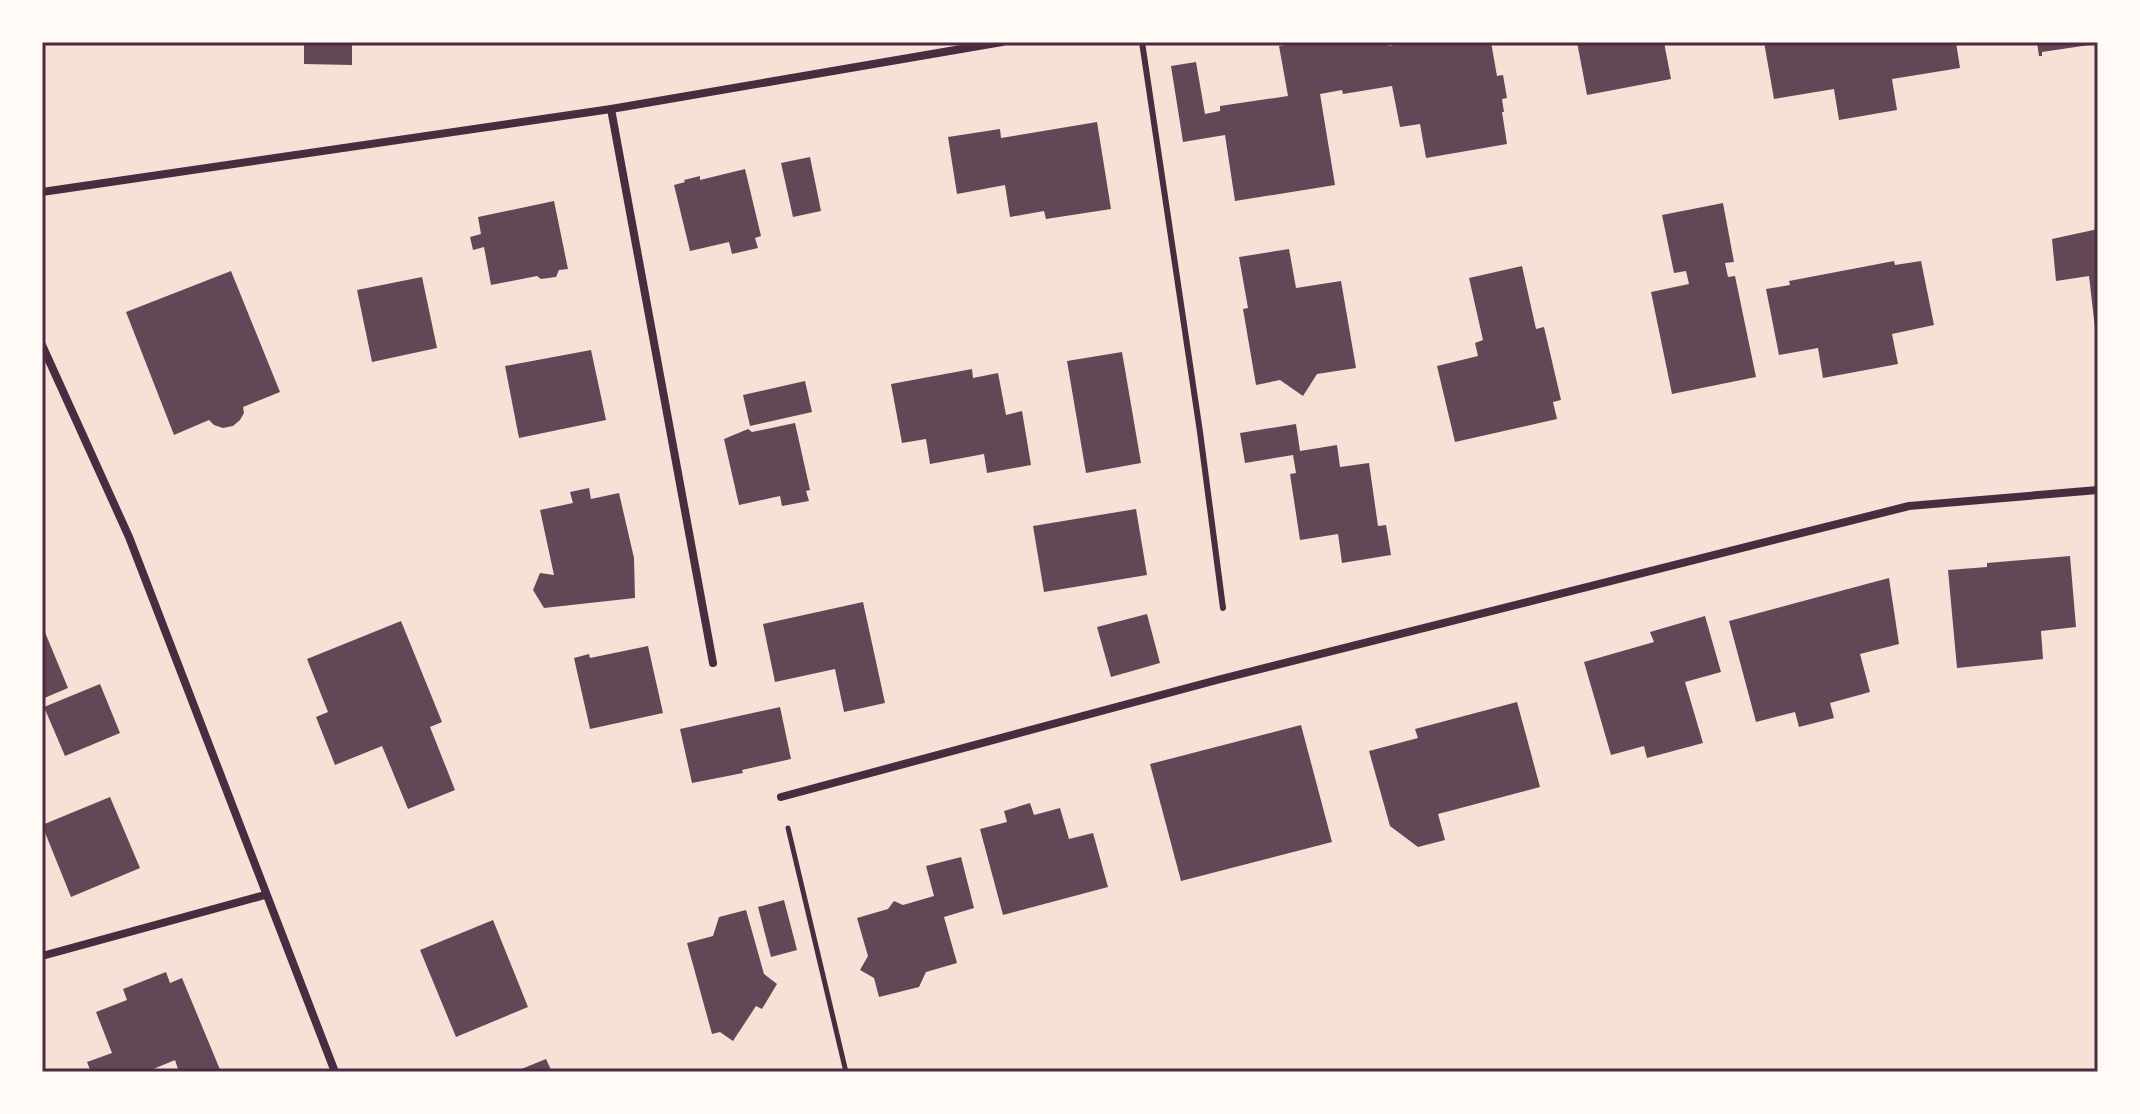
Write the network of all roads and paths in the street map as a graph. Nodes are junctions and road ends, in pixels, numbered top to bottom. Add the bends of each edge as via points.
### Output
1 (1002, 42) edge
2 (1142, 42) edge
3 (611, 109) junction
4 (42, 192) edge
5 (42, 345) edge
6 (2098, 490) edge
7 (1223, 608) dead end
8 (713, 663) dead end
9 (781, 797) joint
10 (265, 895) junction
11 (42, 956) edge
12 (335, 1072) edge
13 (846, 1072) edge

1 - 3 street
2 - 7 lane
3 - 4 street
3 - 8 street
5 - 10 street via 129,537
6 - 9 street via 1909,506 1233,676
9 - 13 path
10 - 11 street
10 - 12 street

